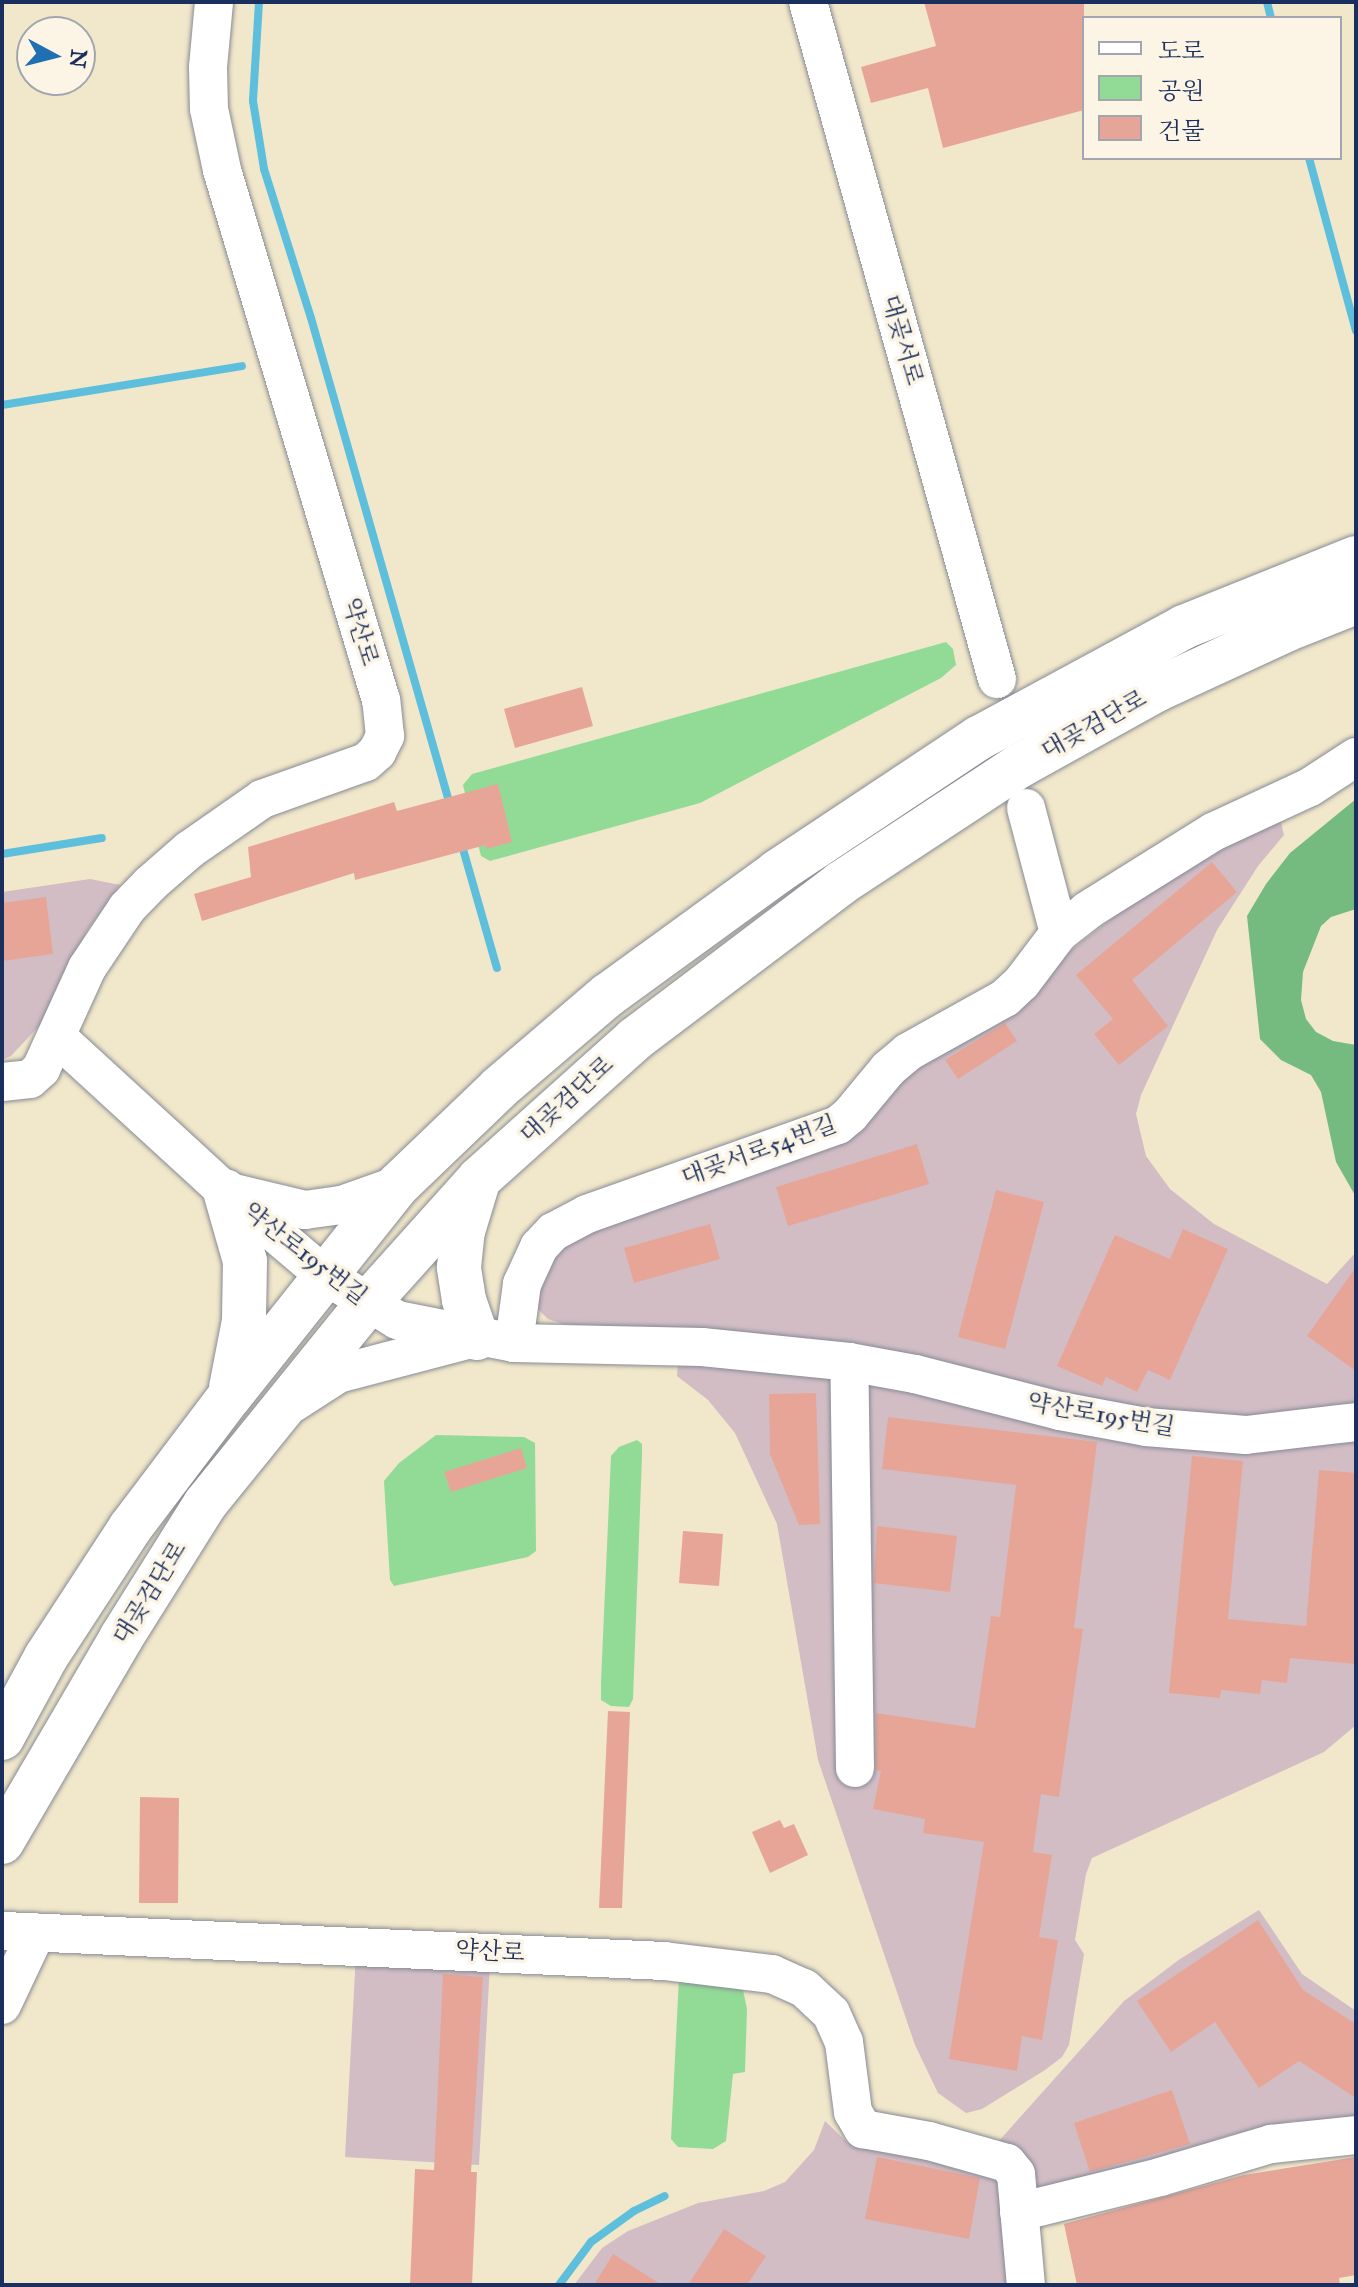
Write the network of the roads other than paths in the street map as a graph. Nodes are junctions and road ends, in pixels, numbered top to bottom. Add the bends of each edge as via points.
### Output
1 (214, 2) edge
2 (808, 2) edge
3 (1356, 558) edge
4 (1356, 602) edge
5 (997, 679) dead end
6 (1356, 757) edge
7 (1026, 808) dead end
8 (1059, 933) junction
9 (58, 1038) junction
10 (2, 1082) edge
11 (479, 1179) junction
12 (398, 1185) junction
13 (225, 1191) junction
14 (323, 1274) junction
15 (367, 1304) junction
16 (495, 1340) junction
17 (849, 1362) junction
18 (230, 1396) junction
19 (277, 1412) junction
20 (1356, 1422) edge
21 (2, 1738) edge
22 (855, 1768) dead end
23 (2, 1842) edge
24 (20, 1932) edge
25 (2, 2005) edge
26 (1356, 2135) edge
27 (1019, 2212) junction
28 (1026, 2285) edge

1 - 9 street, 약산로 via 209,109 222,170 381,700 385,736 366,762 262,799 150,884 87,968
2 - 5 street, 대곶서로
3 - 12 main road, 대곶검단로 via 1184,627 979,738 777,872 608,995 499,1088
4 - 11 main road, 대곶검단로 via 1156,690 1019,766 841,883 635,1039
6 - 8 street, 대곶서로54번길 via 1310,787 1184,849
7 - 8 street
8 - 16 street, 대곶서로54번길 via 1005,998 908,1052 838,1125 587,1214 553,1232 539,1247
9 - 10 street, 약산로 via 30,1079
9 - 13 street, 약산로195번길
11 - 15 main road, 대곶검단로
11 - 16 main road via 463,1231 459,1267 464,1300
12 - 13 street via 342,1205 305,1210
12 - 14 main road, 대곶검단로
13 - 14 street, 약산로195번길
13 - 18 main road via 245,1261 244,1321
14 - 15 street, 약산로195번길
14 - 18 main road, 대곶검단로
15 - 16 street, 약산로195번길 via 397,1320
15 - 19 main road, 대곶검단로
16 - 17 street, 약산로195번길 via 702,1347
16 - 19 street via 338,1374
17 - 20 street, 약산로195번길 via 1146,1427 1246,1435
17 - 22 street
18 - 21 main road, 대곶검단로 via 130,1528 46,1657
19 - 23 main road, 대곶검단로 via 205,1504
24 - 25 street
24 - 27 street, 약산로 via 664,1961 772,1974 804,1988 831,2013 844,2042 857,2122 872,2134 929,2141 1007,2163 1016,2174
26 - 27 street via 1271,2144
27 - 28 street

